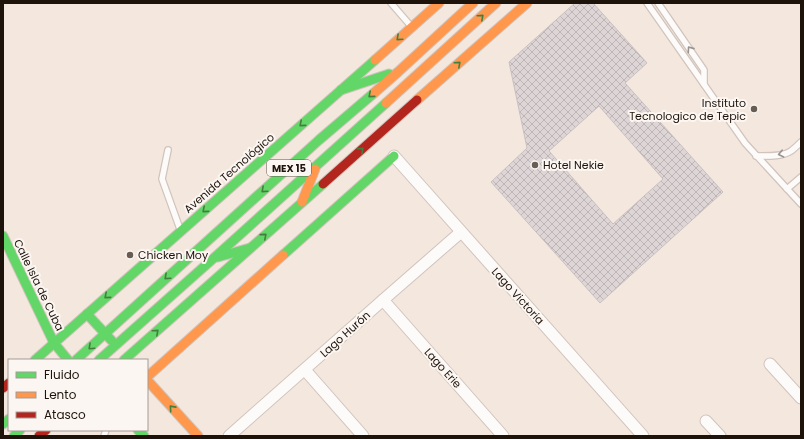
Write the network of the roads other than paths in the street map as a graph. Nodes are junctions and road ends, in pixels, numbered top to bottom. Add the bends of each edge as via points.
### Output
1 (391, 3) edge
2 (439, 3) edge
3 (473, 3) edge
4 (496, 3) edge
5 (527, 3) edge
6 (647, 3) edge
7 (658, 3) edge
8 (412, 27) junction
9 (398, 72) junction
10 (704, 84) junction
11 (340, 90) junction
12 (801, 142) edge
13 (168, 150) dead end
14 (394, 156) joint
15 (756, 156) junction
16 (317, 165) junction
17 (801, 176) edge
18 (787, 189) junction
19 (302, 202) junction
20 (801, 203) edge
21 (180, 232) junction
22 (461, 232) junction
23 (3, 236) edge
24 (250, 248) junction
25 (215, 257) junction
26 (383, 300) junction
27 (87, 314) junction
28 (105, 333) junction
29 (54, 343) junction
30 (116, 345) junction
31 (36, 359) edge
32 (67, 359) edge
33 (77, 359) edge
34 (100, 359) edge
35 (127, 359) edge
36 (770, 364) dead end
37 (305, 370) junction
38 (148, 377) edge
39 (148, 379) edge
40 (801, 398) edge
41 (706, 421) dead end
42 (198, 436) edge
43 (230, 436) edge
44 (363, 436) edge
45 (503, 436) edge
46 (643, 436) edge
47 (720, 436) edge

1 - 8 lane
2 - 8 main road, Avenida Tecnológico
3 - 9 main road, MEX 15
16 -> 4 main road, MEX 15
19 -> 5 main road
6 - 10 lane
10 -> 7 lane via 704,70
8 -> 11 main road, Avenida Tecnológico
9 - 11 main road
9 -> 28 main road, MEX 15
10 - 15 lane
11 -> 21 main road, Avenida Tecnológico
12 -> 15 lane via 782,154
13 - 21 lane via 162,179
14 - 22 street, Lago Victoria
14 - 38 main road
15 - 18 lane
16 - 19 main road
16 - 25 main road, MEX 15
17 - 18 lane
18 - 20 lane
24 -> 19 main road
21 -> 27 main road, Avenida Tecnológico
22 - 26 street, Lago Hurón
22 - 46 street, Lago Victoria
23 - 29 main road, Calle Isla de Cuba
24 - 25 main road
35 -> 24 main road
25 - 30 main road, MEX 15
26 - 37 street, Lago Hurón
26 - 45 street, Lago Erie
27 - 28 main road
27 - 29 main road, Avenida Tecnológico
28 - 30 main road
28 -> 33 main road, MEX 15
29 - 31 main road, Avenida Tecnológico
29 - 32 main road, Calle Isla de Cuba
30 - 34 main road, MEX 15
30 - 35 main road
36 - 40 street
37 - 43 street, Lago Hurón
37 - 44 street
42 -> 39 main road
41 - 47 street

